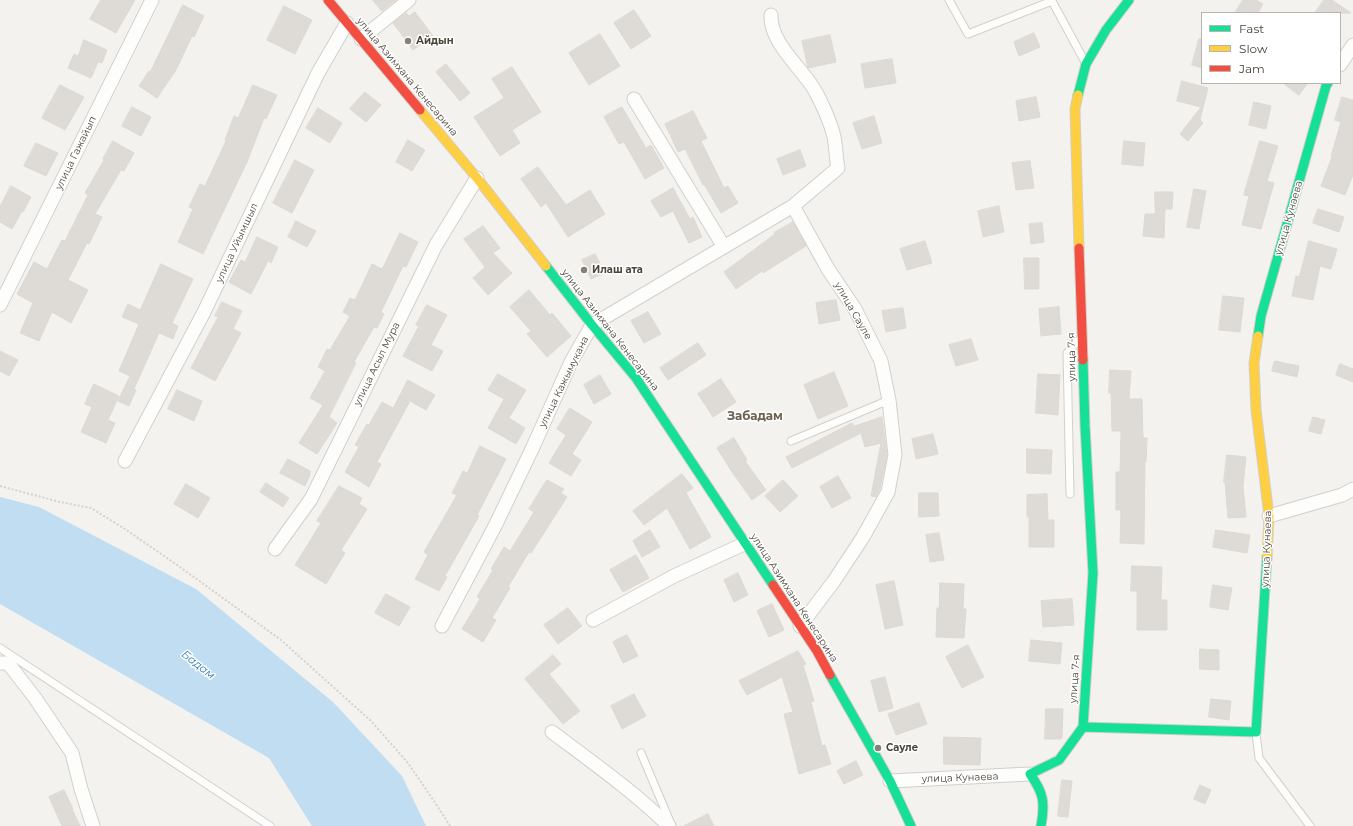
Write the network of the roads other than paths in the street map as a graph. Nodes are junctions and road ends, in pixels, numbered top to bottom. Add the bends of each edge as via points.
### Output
1 (152, 0) edge
2 (328, 0) edge
3 (409, 0) edge
4 (949, 0) edge
5 (1129, 0) edge
6 (771, 15) dead end
7 (347, 23) junction
8 (361, 40) junction
9 (1353, 45) edge
10 (1341, 63) edge
11 (1086, 64) junction
12 (1327, 84) edge
13 (634, 99) dead end
14 (477, 178) junction
15 (793, 206) junction
16 (724, 247) junction
17 (0, 305) edge
18 (592, 324) junction
19 (1082, 337) junction
20 (889, 400) junction
21 (792, 441) dead end
22 (125, 461) dead end
23 (1353, 489) edge
24 (1070, 494) dead end
25 (1270, 516) junction
26 (746, 543) junction
27 (275, 549) dead end
28 (593, 620) dead end
29 (442, 626) dead end
30 (800, 626) junction
31 (0, 648) edge
32 (0, 662) edge
33 (1084, 727) junction
34 (552, 732) dead end
35 (1256, 732) junction
36 (641, 753) dead end
37 (1030, 774) junction
38 (890, 781) junction
39 (93, 826) edge
40 (270, 826) edge
41 (671, 826) edge
42 (910, 826) edge
43 (1041, 826) edge
44 (1310, 826) edge

1 - 17 street, улица Гажайып
2 - 7 street, улица Азимхана Кенесарина
3 - 8 street
4 - 11 lane via 968,34 1052,1
5 - 11 street, улица 7-я via 1106,30
6 - 15 street via 771,24 778,41 814,89 826,114 834,137 838,168
7 - 8 street, улица Азимхана Кенесарина
7 - 22 street, улица Уйымшыл via 318,73 204,312
8 - 14 street, улица Азимхана Кенесарина
9 - 10 street
11 - 19 street, улица 7-я via 1075,109
12 - 25 street, улица Кунаева via 1261,316 1254,363 1256,410
13 - 16 street
14 - 18 street, улица Азимхана Кенесарина
14 - 27 street, улица Асыл Мура via 436,245 311,498
15 - 16 street, улица Кажымукана
15 - 20 street, улица Сауле via 828,269 855,309 881,361
16 - 18 street, улица Кажымукана
18 - 26 street, улица Азимхана Кенесарина via 636,378
18 - 29 street, улица Кажымукана via 571,362 495,526
19 - 24 lane via 1067,353
19 - 33 street, улица 7-я via 1084,426 1093,573
20 - 21 lane
20 - 30 street, улица Сауле via 895,455 888,492 863,537
23 - 25 street via 1342,495
25 - 35 street, улица Кунаева
26 - 28 street via 674,576
26 - 30 street, улица Азимхана Кенесарина
30 - 38 street, улица Азимхана Кенесарина via 817,651
31 - 40 lane
32 - 39 street via 8,663 72,752
33 - 35 street
33 - 37 street, улица Кунаева via 1059,760
34 - 41 street
35 - 44 lane via 1259,758
36 - 41 lane
37 - 38 street, улица Кунаева
37 - 43 street via 1040,787 1045,801
38 - 42 street, улица Азимхана Кенесарина

